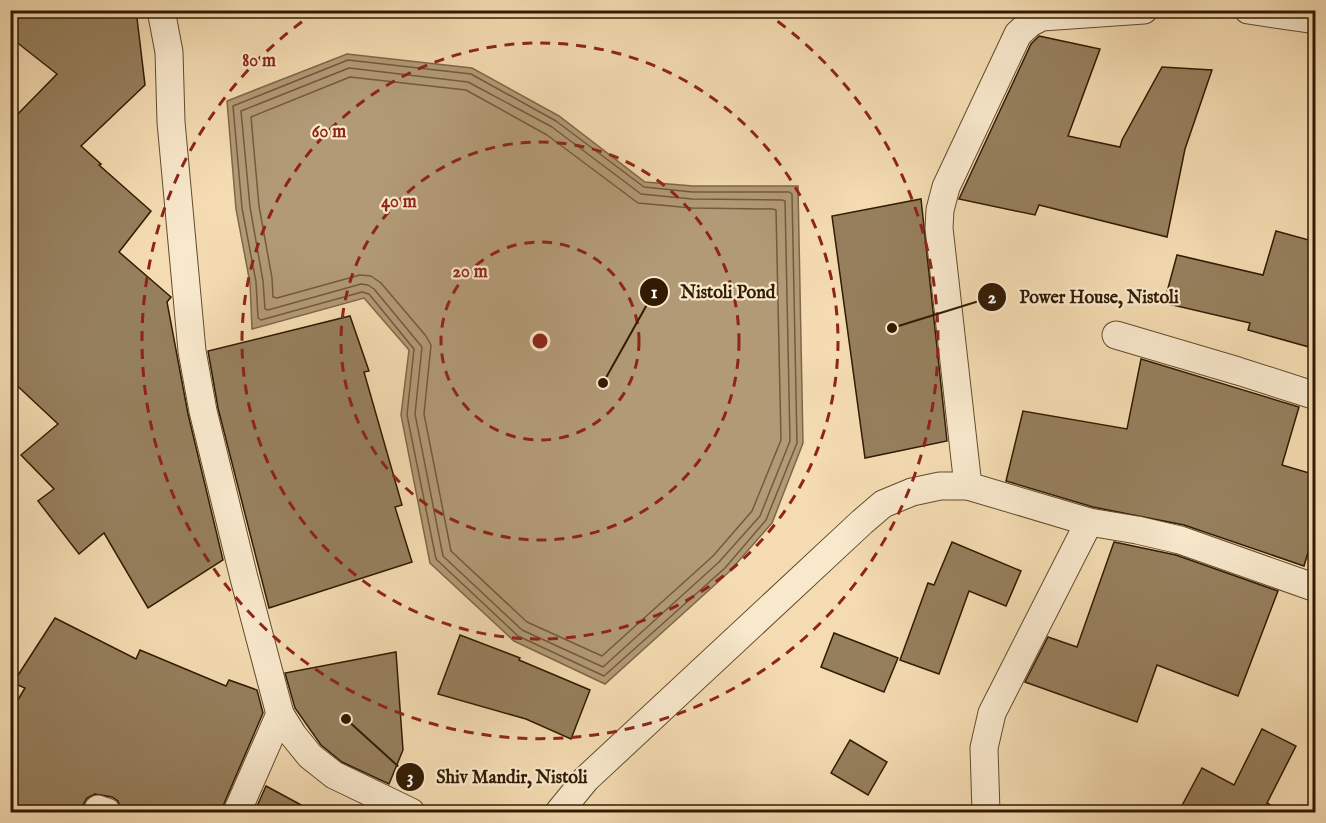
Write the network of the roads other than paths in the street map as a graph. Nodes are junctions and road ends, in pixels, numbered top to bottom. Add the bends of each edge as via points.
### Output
1 (161, 10) edge
2 (1144, 10) edge
3 (1248, 10) edge
4 (1316, 20) edge
5 (1116, 335) dead end
6 (1316, 396) edge
7 (968, 486) junction
8 (1089, 522) junction
9 (1316, 588) edge
10 (280, 714) junction
11 (237, 813) edge
12 (411, 813) edge
13 (559, 813) edge
14 (986, 813) edge

1 - 10 street via 170,51 171,122 192,351 203,411
2 - 7 street via 1064,14 1030,22 1018,34 946,187 939,210 939,228
3 - 4 street
5 - 6 street
7 - 8 street
7 - 13 street via 939,486 883,504 586,779
8 - 9 street via 1180,540
8 - 14 street via 992,713 984,748
10 - 11 street
10 - 12 street via 310,756 334,775

